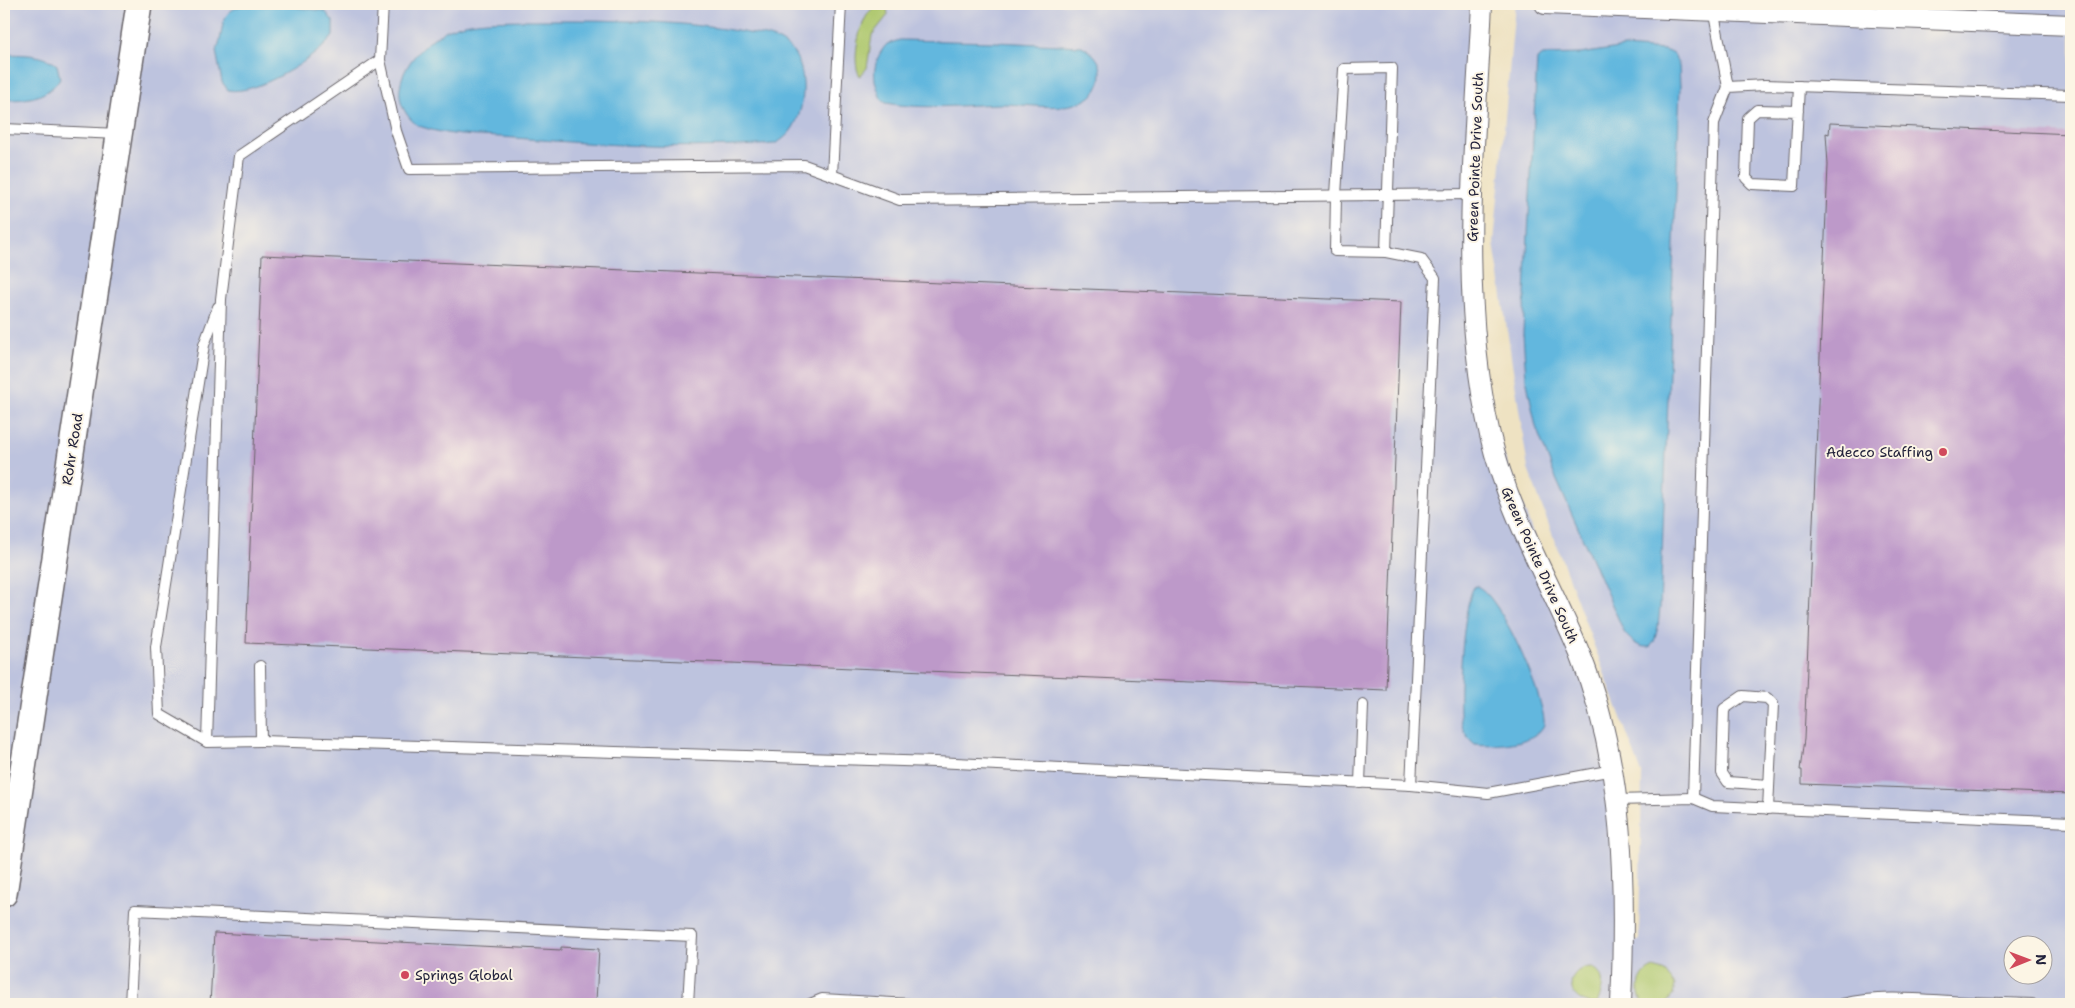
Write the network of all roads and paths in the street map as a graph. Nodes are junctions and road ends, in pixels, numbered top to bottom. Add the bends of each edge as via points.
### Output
1 (139, 4) edge
2 (384, 4) edge
3 (840, 4) edge
4 (1482, 4) edge
5 (1545, 4) edge
6 (1713, 9) junction
7 (2071, 24) edge
8 (380, 60) junction
9 (1799, 86) junction
10 (1728, 87) junction
11 (2071, 95) edge
12 (1798, 110) junction
13 (4, 129) edge
14 (119, 134) junction
15 (832, 175) junction
16 (1472, 194) junction
17 (1336, 195) junction
18 (1389, 195) junction
19 (1386, 252) junction
20 (221, 299) junction
21 (260, 666) dead end
22 (1362, 706) dead end
23 (262, 741) junction
24 (207, 742) junction
25 (1613, 770) junction
26 (1360, 783) junction
27 (1411, 785) junction
28 (1769, 785) junction
29 (1693, 798) junction
30 (1617, 800) junction
31 (10, 808) edge
32 (1768, 809) junction
33 (2071, 822) edge
34 (4, 894) edge
35 (1968, 1003) edge
36 (130, 1004) edge
37 (688, 1004) edge
38 (810, 1004) edge
39 (910, 1004) edge
40 (1621, 1004) edge
41 (1842, 1004) edge
42 (2032, 1004) edge

1 - 14 street, Rohr Road
2 - 8 lane
3 - 15 lane
4 - 16 street, Green Pointe Drive South
5 - 6 street
6 - 7 street
6 - 10 lane
8 - 15 lane via 396,131 409,169 804,165
8 - 20 lane via 239,156
9 - 10 lane
9 - 11 lane
9 - 12 lane
10 - 29 lane via 1714,123
12 - 12 lane via 1794,186 1752,184 1746,178 1748,118 1757,110
13 - 14 lane
14 - 31 street, Rohr Road
15 - 17 lane via 900,200
16 - 18 lane
16 - 25 street, Green Pointe Drive South via 1475,350 1490,436 1501,478 1523,534 1580,655
17 - 18 lane
17 - 18 lane via 1344,69 1392,68
17 - 19 lane via 1335,250
18 - 19 lane
19 - 27 lane via 1422,259 1434,278
20 - 24 lane
20 - 24 lane via 204,344 156,647 159,714
21 - 23 lane
22 - 26 lane
23 - 24 lane
23 - 26 lane via 935,762
25 - 27 lane via 1488,793
25 - 30 street, Green Pointe Drive South
26 - 27 lane
28 - 28 lane via 1773,704 1767,698 1743,696 1724,709 1722,773 1728,782
28 - 32 lane
29 - 30 lane
29 - 32 lane via 1712,806
30 - 40 street, Green Pointe Drive South via 1622,837 1624,911
31 - 34 street, Rohr Road
32 - 33 lane
35 - 41 lane via 1894,997 1864,998
35 - 42 lane
36 - 37 lane via 135,910 692,936
38 - 39 lane via 822,999

